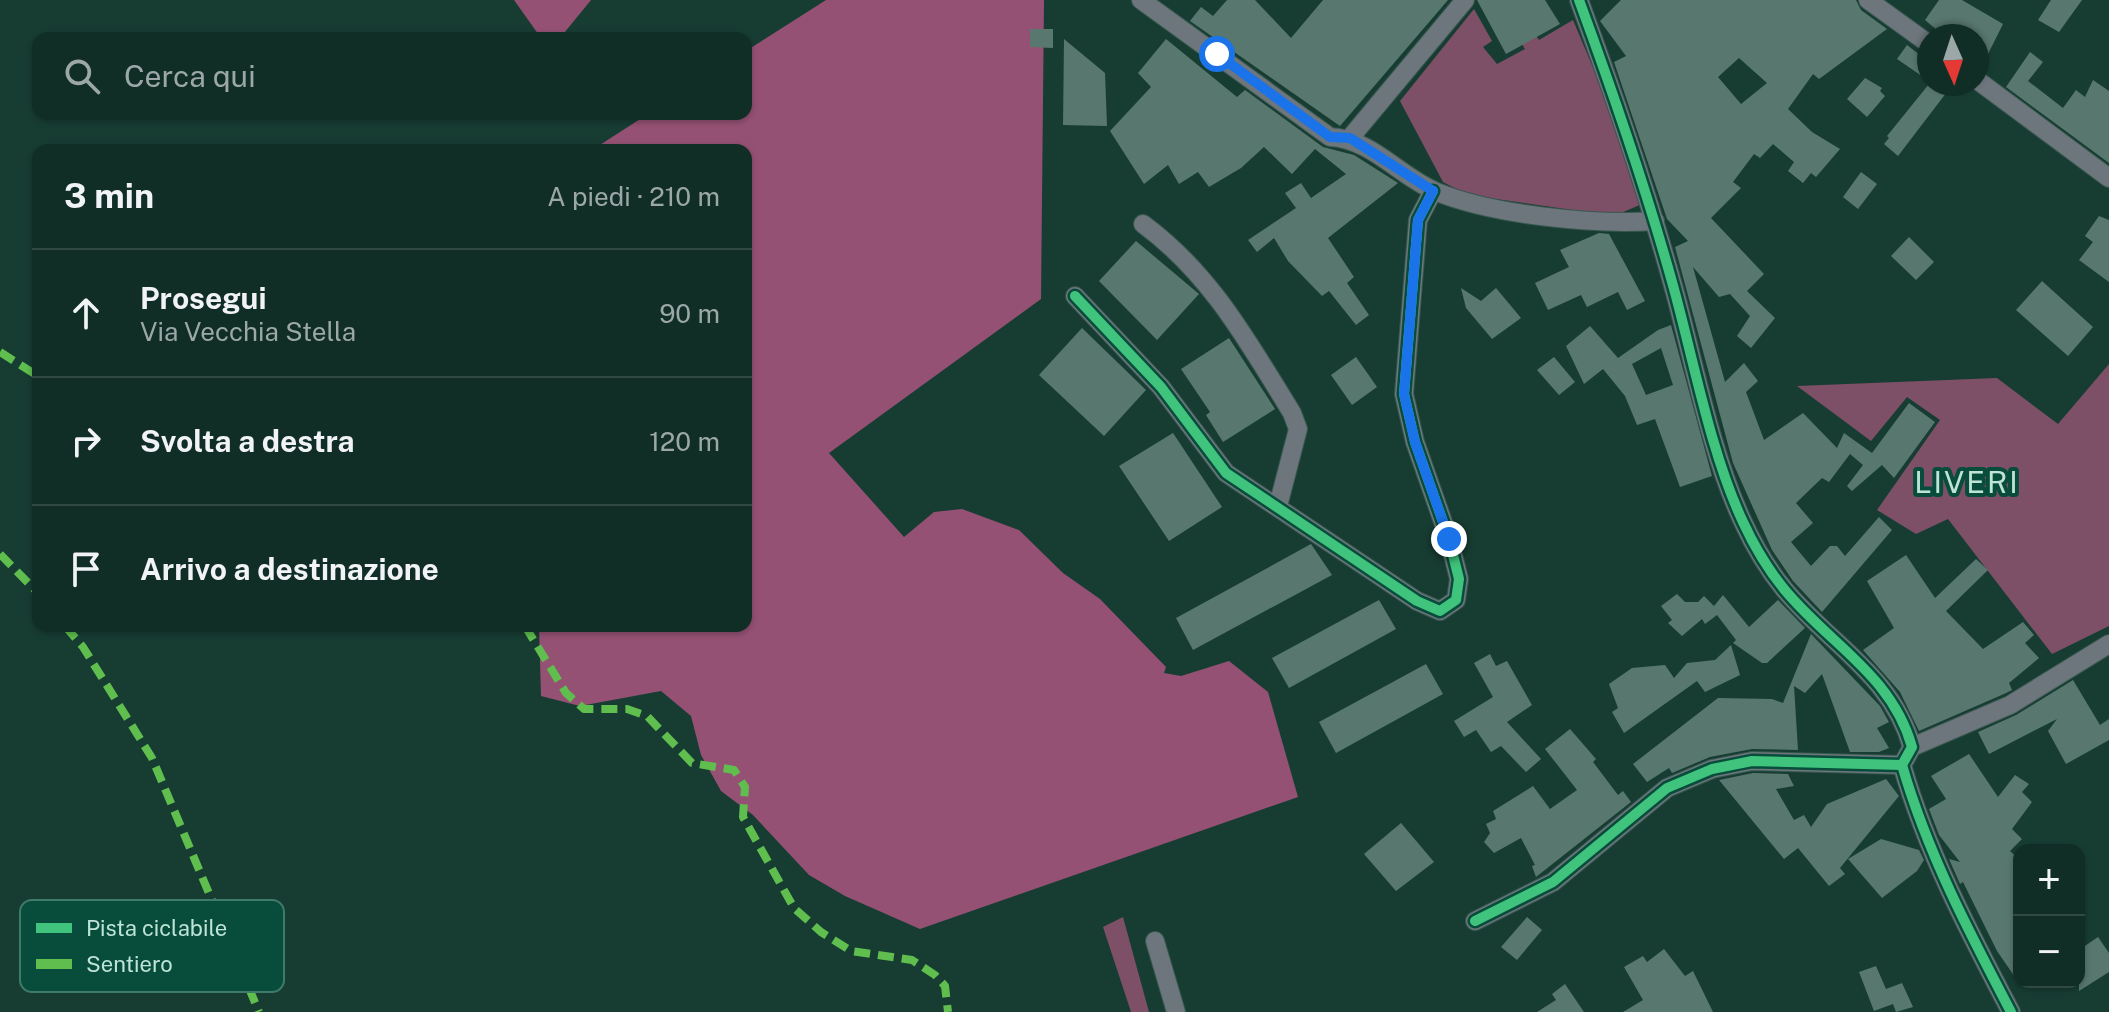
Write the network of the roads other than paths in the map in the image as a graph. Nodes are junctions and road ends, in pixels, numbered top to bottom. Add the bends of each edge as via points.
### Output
1 (1141, 0) edge
2 (1465, 0) edge
3 (1579, 0) edge
4 (1868, 0) edge
5 (1917, 35) edge
6 (1989, 89) edge
7 (1350, 138) junction
8 (2109, 178) edge
9 (1433, 191) junction
10 (1655, 221) junction
11 (1143, 224) dead end
12 (1075, 296) dead end
13 (1278, 506) junction
14 (2109, 644) edge
15 (1912, 747) junction
16 (1902, 765) junction
17 (1475, 921) dead end
18 (1155, 941) dead end
19 (1176, 1012) edge
20 (2011, 1012) edge

1 - 7 street via 1330,137
2 - 7 street
3 - 10 street
4 - 5 street
6 - 8 street
7 - 9 street
9 - 10 street via 1469,204 1617,223
9 - 13 street via 1418,220 1404,394 1449,539 1459,579 1456,600 1440,611 1417,601
10 - 15 street via 1740,517 1783,588 1882,686 1902,714
11 - 13 street via 1169,243 1226,305 1292,413 1298,429
12 - 13 street via 1161,387 1226,473
14 - 15 street via 2010,705
15 - 16 street
16 - 17 street via 1752,761 1712,769 1667,788 1553,882
16 - 20 street via 1916,815
18 - 19 street

